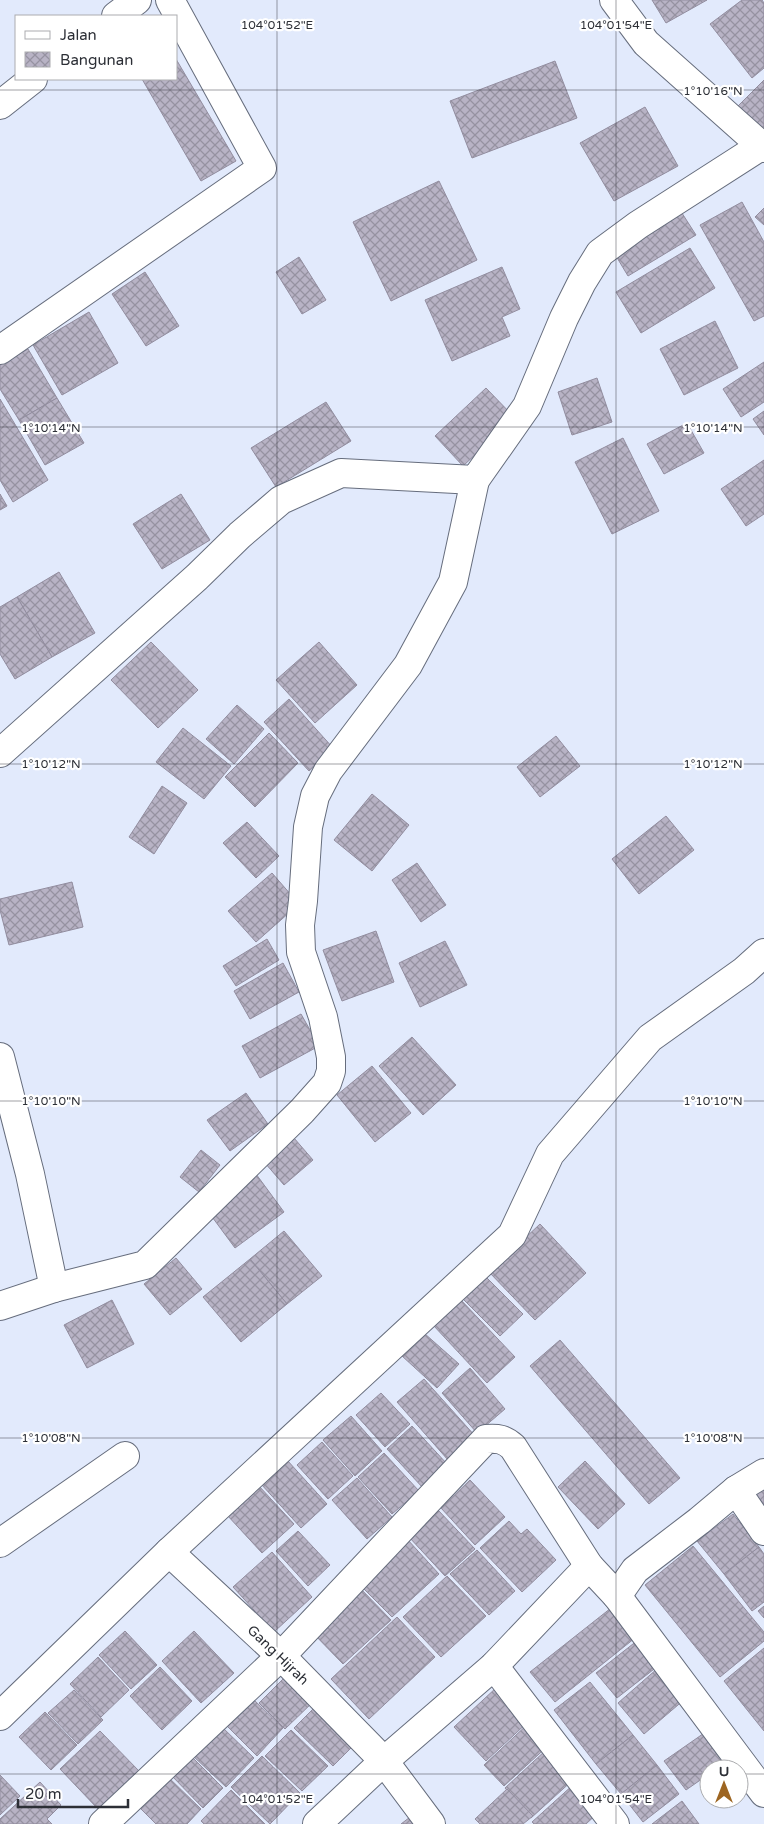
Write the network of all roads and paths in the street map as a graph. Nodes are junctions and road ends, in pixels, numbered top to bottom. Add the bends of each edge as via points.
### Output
1 (137, 0) edge
2 (170, 0) edge
3 (614, 0) edge
4 (117, 15) edge
5 (32, 80) edge
6 (0, 105) edge
7 (763, 147) edge
8 (0, 350) edge
9 (475, 480) junction
10 (0, 753) edge
11 (764, 953) edge
12 (0, 1057) edge
13 (54, 1288) junction
14 (0, 1306) edge
15 (125, 1456) dead end
16 (764, 1473) edge
17 (736, 1490) junction
18 (764, 1531) edge
19 (0, 1543) edge
20 (169, 1552) junction
21 (589, 1566) junction
22 (617, 1596) junction
23 (281, 1656) junction
24 (494, 1666) junction
25 (0, 1716) edge
26 (384, 1760) junction
27 (764, 1792) edge
28 (103, 1824) edge
29 (317, 1824) edge
30 (431, 1824) edge
31 (615, 1824) edge

1 - 4 street
2 - 8 street via 262,168
3 - 7 street via 646,43
5 - 6 street
7 - 9 street via 638,225 600,253 564,318 527,406
9 - 10 street via 340,473 281,500
9 - 13 street via 453,582 408,665 328,771 316,796 308,827 300,925 301,952 323,1017 331,1057 327,1084 145,1265
11 - 20 street via 650,1038 550,1154 512,1235
12 - 13 street via 30,1174
13 - 14 street
15 - 19 street
16 - 17 street
17 - 18 street
17 - 22 street via 635,1570
20 - 23 street, Gang Hijrah
20 - 25 street
21 - 22 street
21 - 23 street via 512,1446 498,1438 486,1439
21 - 24 street
22 - 27 street
23 - 26 street, Gang Hijrah
23 - 28 street
24 - 26 street
24 - 31 street
26 - 29 street
26 - 30 street, Gang Hijrah

